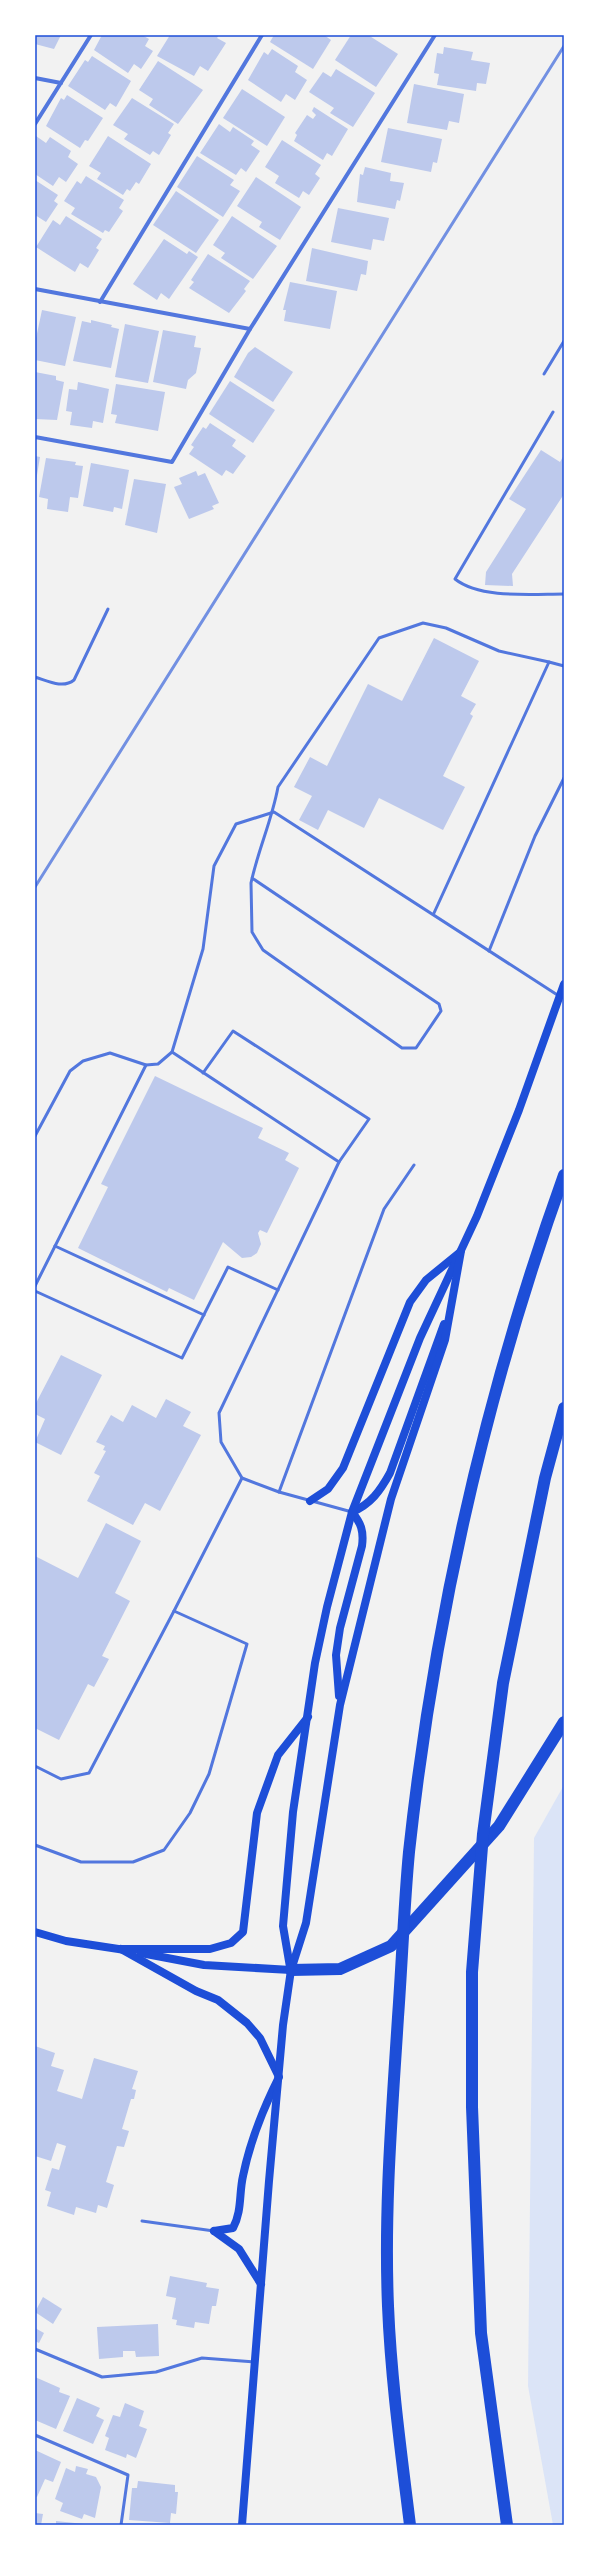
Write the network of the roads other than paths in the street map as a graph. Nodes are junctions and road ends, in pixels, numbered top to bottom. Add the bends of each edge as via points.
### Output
1 (91, 35) edge
2 (262, 35) edge
3 (435, 35) edge
4 (35, 78) edge
5 (61, 83) junction
6 (35, 124) edge
7 (35, 289) edge
8 (100, 302) junction
9 (250, 329) junction
10 (564, 341) edge
11 (544, 374) dead end
12 (553, 412) dead end
13 (35, 437) edge
14 (564, 594) edge
15 (108, 609) dead end
16 (549, 662) junction
17 (564, 666) edge
18 (35, 677) edge
19 (564, 778) edge
20 (274, 812) junction
21 (252, 878) junction
22 (434, 913) junction
23 (489, 951) junction
24 (564, 984) edge
25 (560, 996) junction
26 (172, 1052) junction
27 (146, 1065) junction
28 (203, 1073) junction
29 (35, 1136) edge
30 (339, 1162) junction
31 (414, 1165) dead end
32 (564, 1175) edge
33 (55, 1246) junction
34 (461, 1251) junction
35 (35, 1286) edge
36 (278, 1290) junction
37 (35, 1291) edge
38 (451, 1307) junction
39 (204, 1315) junction
40 (564, 1408) edge
41 (242, 1478) junction
42 (279, 1492) junction
43 (310, 1501) junction
44 (352, 1512) junction
45 (174, 1611) junction
46 (340, 1705) junction
47 (309, 1716) junction
48 (564, 1722) edge
49 (35, 1766) edge
50 (35, 1845) edge
51 (35, 1932) edge
52 (121, 1950) junction
53 (290, 1970) junction
54 (279, 2077) junction
55 (142, 2221) dead end
56 (214, 2231) junction
57 (261, 2285) junction
58 (35, 2349) edge
59 (257, 2362) junction
60 (35, 2435) edge
61 (121, 2525) edge
62 (242, 2525) edge
63 (410, 2525) edge
64 (507, 2525) edge

1 - 5 street
2 - 8 street
3 - 9 street
4 - 5 street
5 - 6 street
7 - 8 street
8 - 9 street
9 - 13 street via 172,462
10 - 11 lane
12 - 14 lane via 455,579 466,587 512,593
15 - 18 lane via 74,680 69,684 62,684
16 - 17 lane
16 - 20 lane via 499,651 446,628 423,623 379,638 278,787
16 - 22 lane
19 - 23 lane via 535,836
20 - 21 lane
20 - 22 lane
20 - 26 lane via 236,824 214,866 203,949
21 - 21 lane via 439,1004 441,1011 416,1048 402,1048 263,950 252,932
22 - 23 lane
23 - 25 lane
24 - 25 main road
25 - 34 main road via 519,1110
26 - 27 lane via 158,1064
26 - 28 lane
27 - 29 lane via 110,1053 83,1061 70,1071
27 - 33 lane
28 - 30 lane
28 - 30 lane via 233,1031 369,1119
30 - 36 lane
31 - 42 lane via 384,1210
32 - 63 highway via 532,1264 456,1556 431,1696 409,1852 388,2170 388,2306 399,2436
33 - 35 lane
33 - 39 lane
34 - 38 main road
34 - 43 main road via 426,1280 410,1302 343,1468 328,1490
34 - 44 main road via 420,1338
36 - 39 lane via 228,1267
36 - 41 lane via 219,1413 221,1442
37 - 39 lane via 182,1358
38 - 44 main road via 390,1473 380,1492 364,1507
38 - 46 main road via 445,1340 391,1499
40 - 64 highway via 546,1478 503,1683 483,1834 472,1972 472,2107 481,2333
41 - 42 lane
41 - 45 lane
42 - 43 lane
43 - 44 lane
44 - 46 main road via 360,1521 364,1532 336,1655
44 - 47 main road via 315,1663
45 - 49 lane via 89,1773 61,1779
45 - 50 lane via 247,1644 209,1774 190,1813 164,1850 133,1862 81,1862
46 - 53 main road via 306,1923
47 - 52 main road via 278,1755 257,1813 243,1932 231,1943 210,1949
47 - 53 main road via 293,1812 283,1926
48 - 53 highway via 499,1826 391,1946 340,1969
51 - 52 main road via 66,1941
52 - 53 main road via 204,1965
52 - 54 main road via 196,1991 218,2000 247,2023 260,2038
53 - 54 main road
54 - 56 main road via 259,2118 242,2177 237,2220 233,2228
54 - 57 main road
55 - 56 lane
56 - 57 main road via 239,2249
57 - 59 main road
58 - 59 lane via 102,2377 156,2372 202,2358
59 - 62 main road
60 - 61 lane via 128,2475

